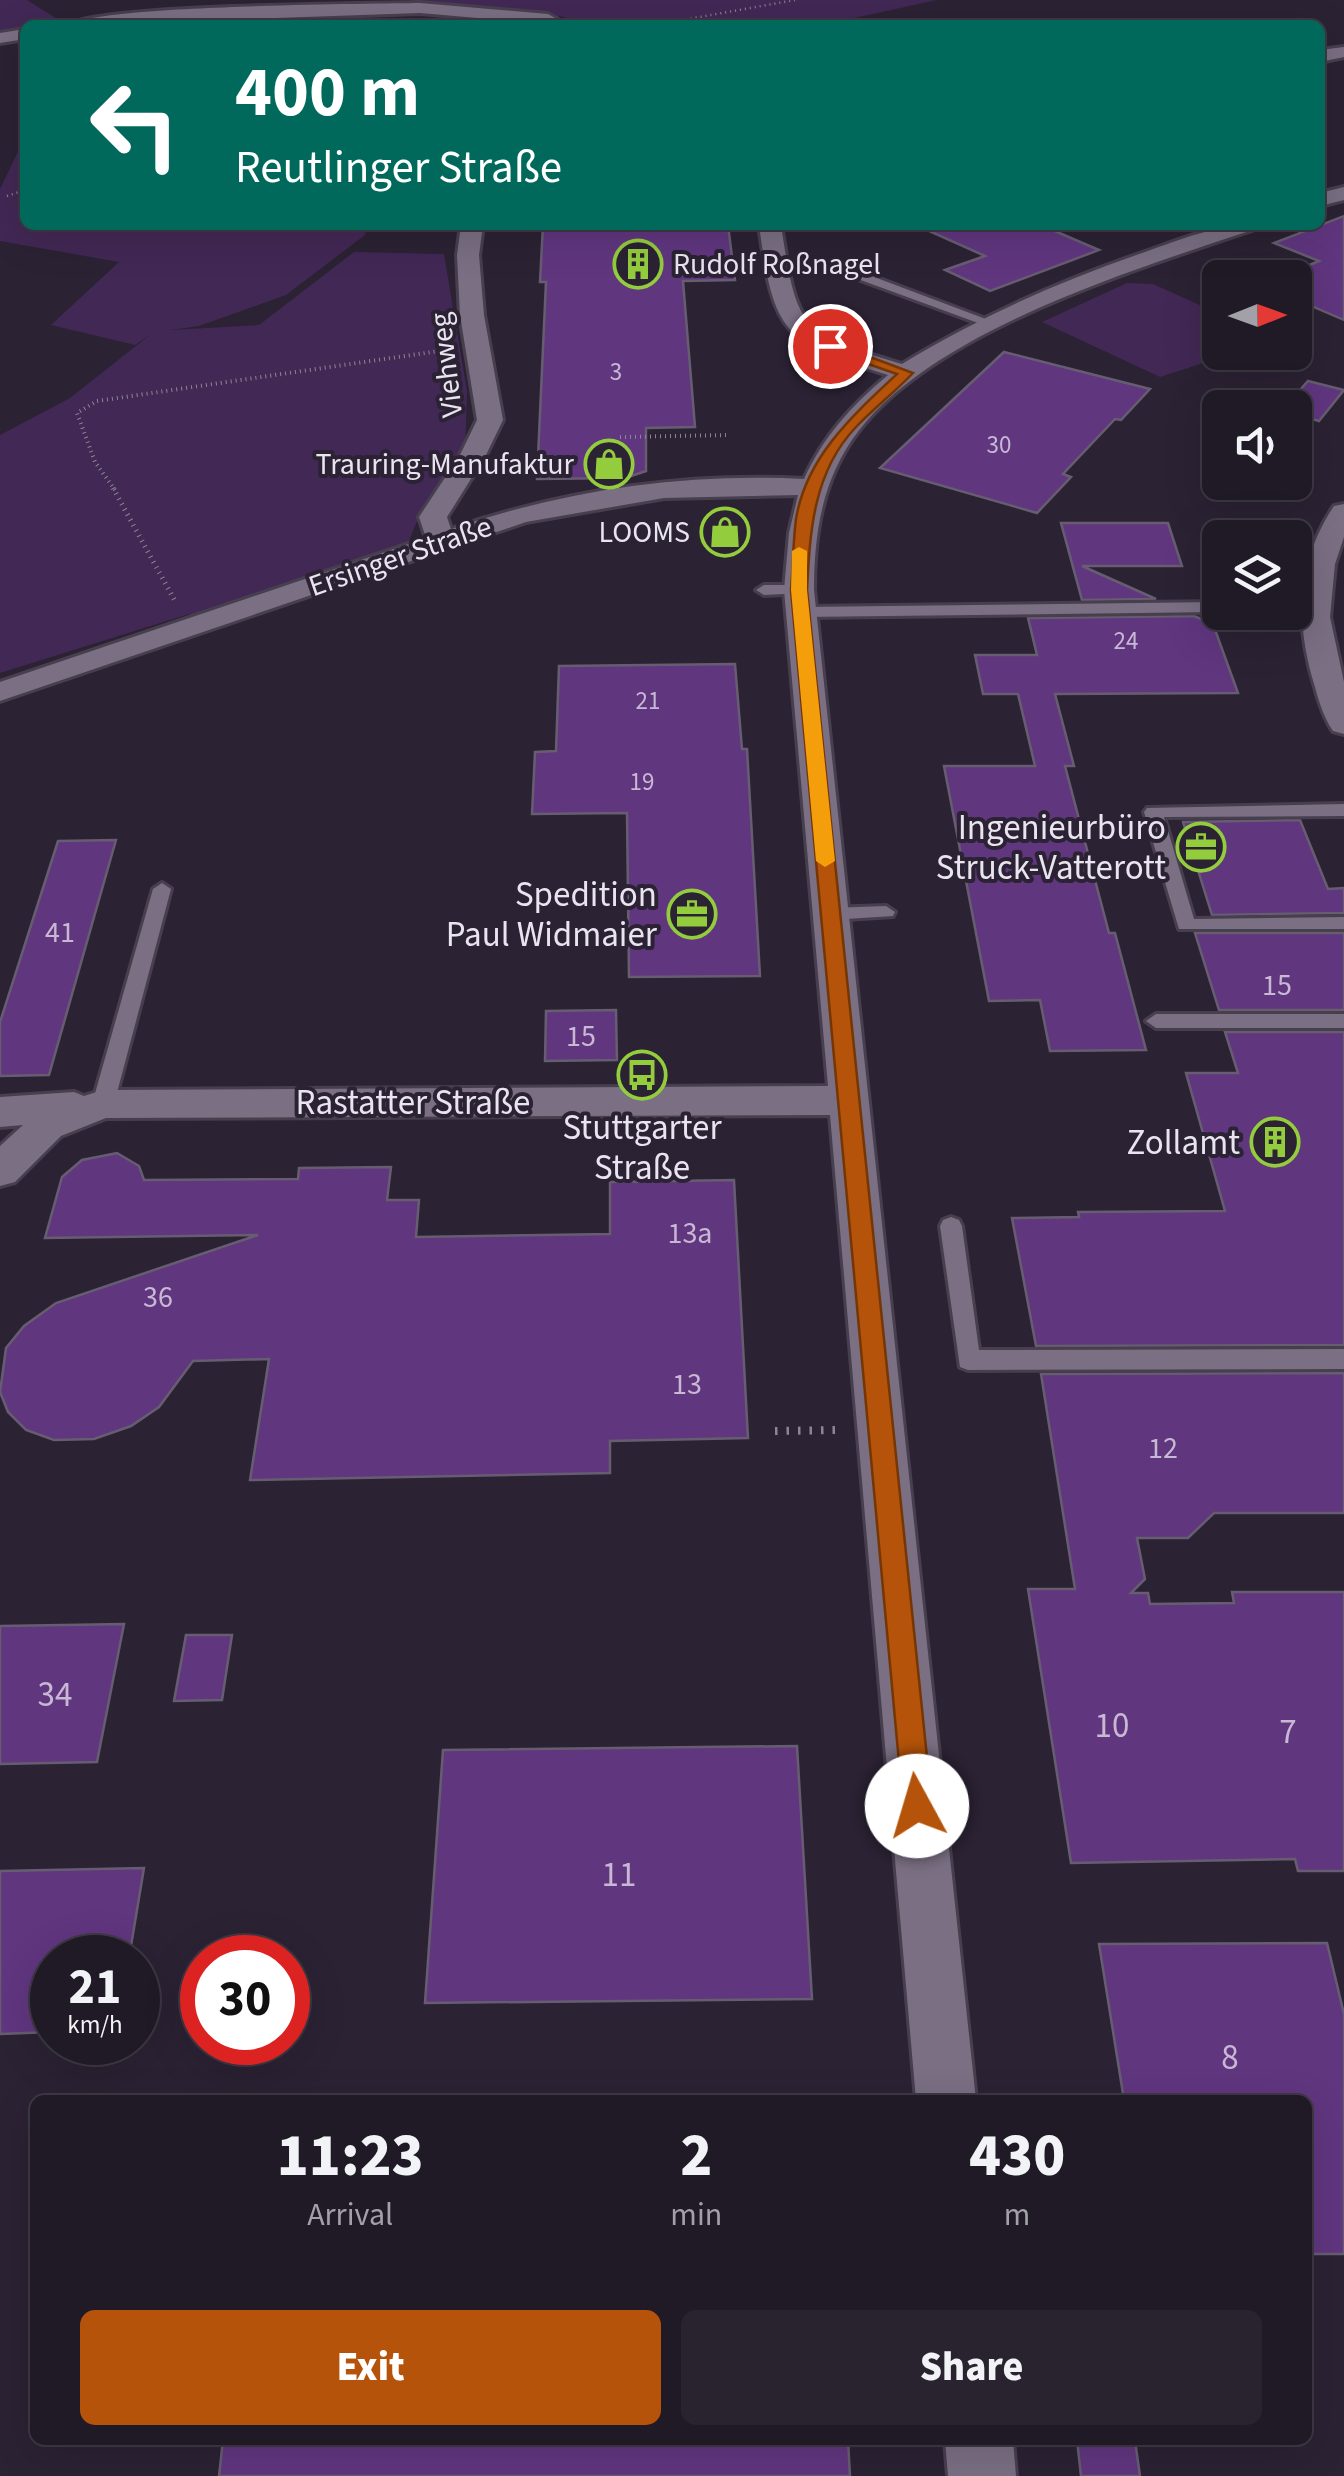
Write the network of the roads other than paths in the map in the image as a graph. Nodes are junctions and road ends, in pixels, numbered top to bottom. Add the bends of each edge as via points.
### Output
1 (123, 20) edge
2 (528, 20) edge
3 (472, 230) edge
4 (771, 230) edge
5 (1231, 230) edge
6 (778, 265) junction
7 (993, 324) junction
8 (906, 373) junction
9 (813, 488) junction
10 (1344, 512) edge
11 (441, 542) junction
12 (1312, 584) edge
13 (764, 590) dead end
14 (800, 601) junction
15 (1202, 607) edge
16 (1311, 630) edge
17 (0, 692) edge
18 (1344, 724) edge
19 (1344, 810) edge
20 (162, 889) dead end
21 (886, 912) dead end
22 (830, 914) junction
23 (1344, 923) edge
24 (1156, 1022) dead end
25 (1344, 1022) edge
26 (849, 1100) junction
27 (103, 1104) junction
28 (0, 1112) edge
29 (0, 1171) edge
30 (951, 1226) dead end
31 (1344, 1359) edge
32 (946, 2095) edge
33 (979, 2445) edge
34 (982, 2476) edge

1 - 2 street via 420,8
3 - 11 street, Viehweg via 472,316 490,420 433,517
4 - 6 street
5 - 7 street
6 - 7 lane via 849,272
6 - 8 street via 785,308 810,337
7 - 8 street
8 - 9 street via 836,443
9 - 11 street, Ersinger Straße via 706,485 619,494 517,516
9 - 14 street via 804,517
10 - 12 street
11 - 17 street, Ersinger Straße
13 - 14 lane
14 - 15 lane
14 - 22 street
16 - 18 street
19 - 23 lane via 1152,812 1186,925
20 - 27 lane
21 - 22 lane
22 - 26 street
24 - 25 lane
26 - 27 street, Rastatter Straße
26 - 32 street
27 - 28 street
27 - 29 street, Rastatter Straße via 46,1126
30 - 31 lane via 968,1360
33 - 34 street

